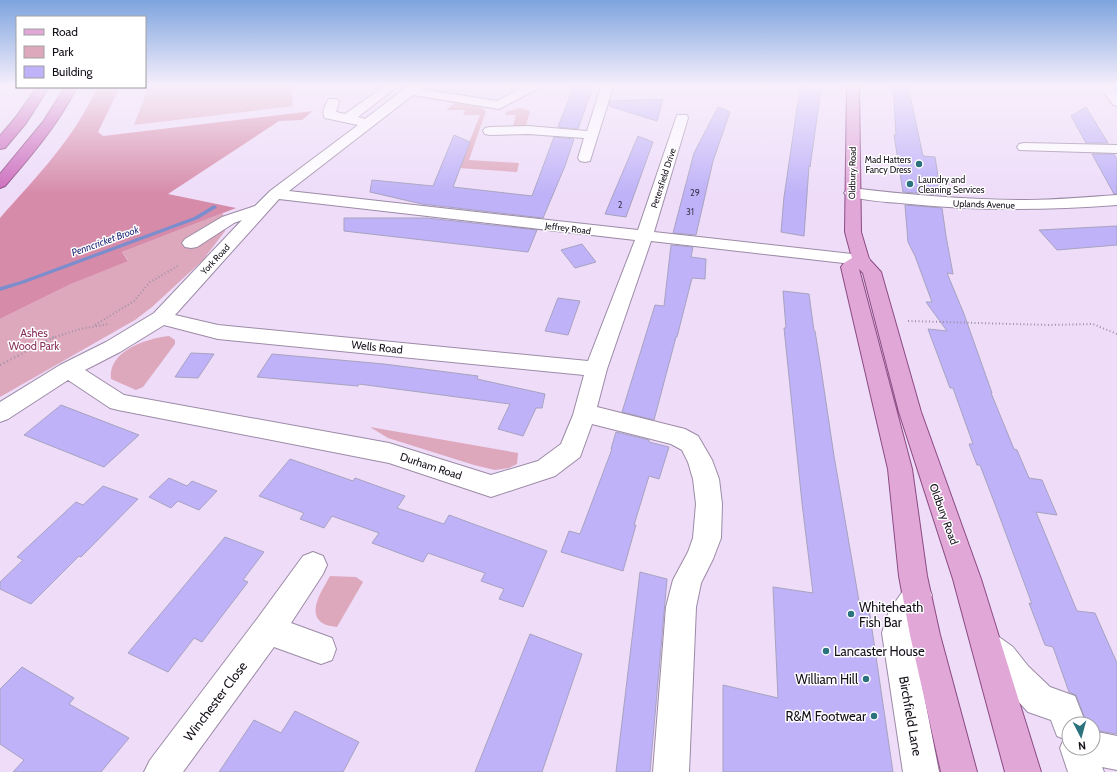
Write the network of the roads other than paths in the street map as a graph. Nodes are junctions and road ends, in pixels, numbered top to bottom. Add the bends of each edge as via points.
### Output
1 (19, 122) edge
2 (50, 122) edge
3 (363, 122) edge
4 (493, 122) edge
5 (596, 122) edge
6 (681, 122) edge
7 (853, 122) edge
8 (369, 123) joint
9 (490, 131) junction
10 (592, 135) junction
11 (0, 145) edge
12 (495, 146) dead end
13 (1024, 147) dead end
14 (1117, 149) edge
15 (585, 158) dead end
16 (0, 183) edge
17 (852, 193) junction
18 (275, 194) junction
19 (1117, 200) edge
20 (261, 209) junction
21 (644, 237) junction
22 (191, 243) dead end
23 (861, 260) junction
24 (160, 318) junction
25 (596, 369) junction
26 (68, 370) junction
27 (0, 413) edge
28 (584, 414) junction
29 (313, 565) dead end
30 (917, 594) junction
31 (268, 630) junction
32 (988, 648) junction
33 (321, 649) dead end
34 (1066, 716) edge
35 (1101, 750) edge
36 (1117, 753) edge
37 (1080, 756) edge
38 (162, 772) edge
39 (671, 772) edge
40 (921, 772) edge
41 (959, 772) edge
42 (1023, 772) edge
43 (1086, 772) edge

1 - 11 highway
2 - 16 highway
3 - 8 street
4 - 9 street
5 - 10 street
6 - 21 street, Petersfield Drive
7 - 17 main road, Oldbury Road
8 - 18 street, York Road
9 - 10 street via 528,130
9 - 12 street via 490,141
10 - 15 street
13 - 14 street
17 - 19 street, Uplands Avenue via 966,204 1026,205
17 - 23 main road, Oldbury Road via 853,232
18 - 20 street, York Road
18 - 21 street, Jeffrey Road
20 - 22 street via 238,216
20 - 24 street, York Road
21 - 23 street, Jeffrey Road
21 - 25 street, Durham Road
23 - 30 main road via 850,268 900,468
23 - 32 main road, Oldbury Road via 872,272 912,420
24 - 25 street, Wells Road via 218,332
24 - 26 street, York Road via 113,348
25 - 28 street, Durham Road
26 - 27 street, York Road
26 - 28 street, Durham Road via 118,402 389,453 491,486 546,470 571,450
28 - 39 street via 676,436 690,443 700,460 706,478 709,504 707,538 700,559 687,580 681,607
29 - 31 street, Winchester Close
30 - 40 street, Birchfield Lane via 902,614 897,633
30 - 41 main road
31 - 33 street
31 - 38 street, Winchester Close
32 - 34 street via 1002,658 1040,700 1064,708
32 - 42 main road, Oldbury Road
35 - 36 street
37 - 43 street

